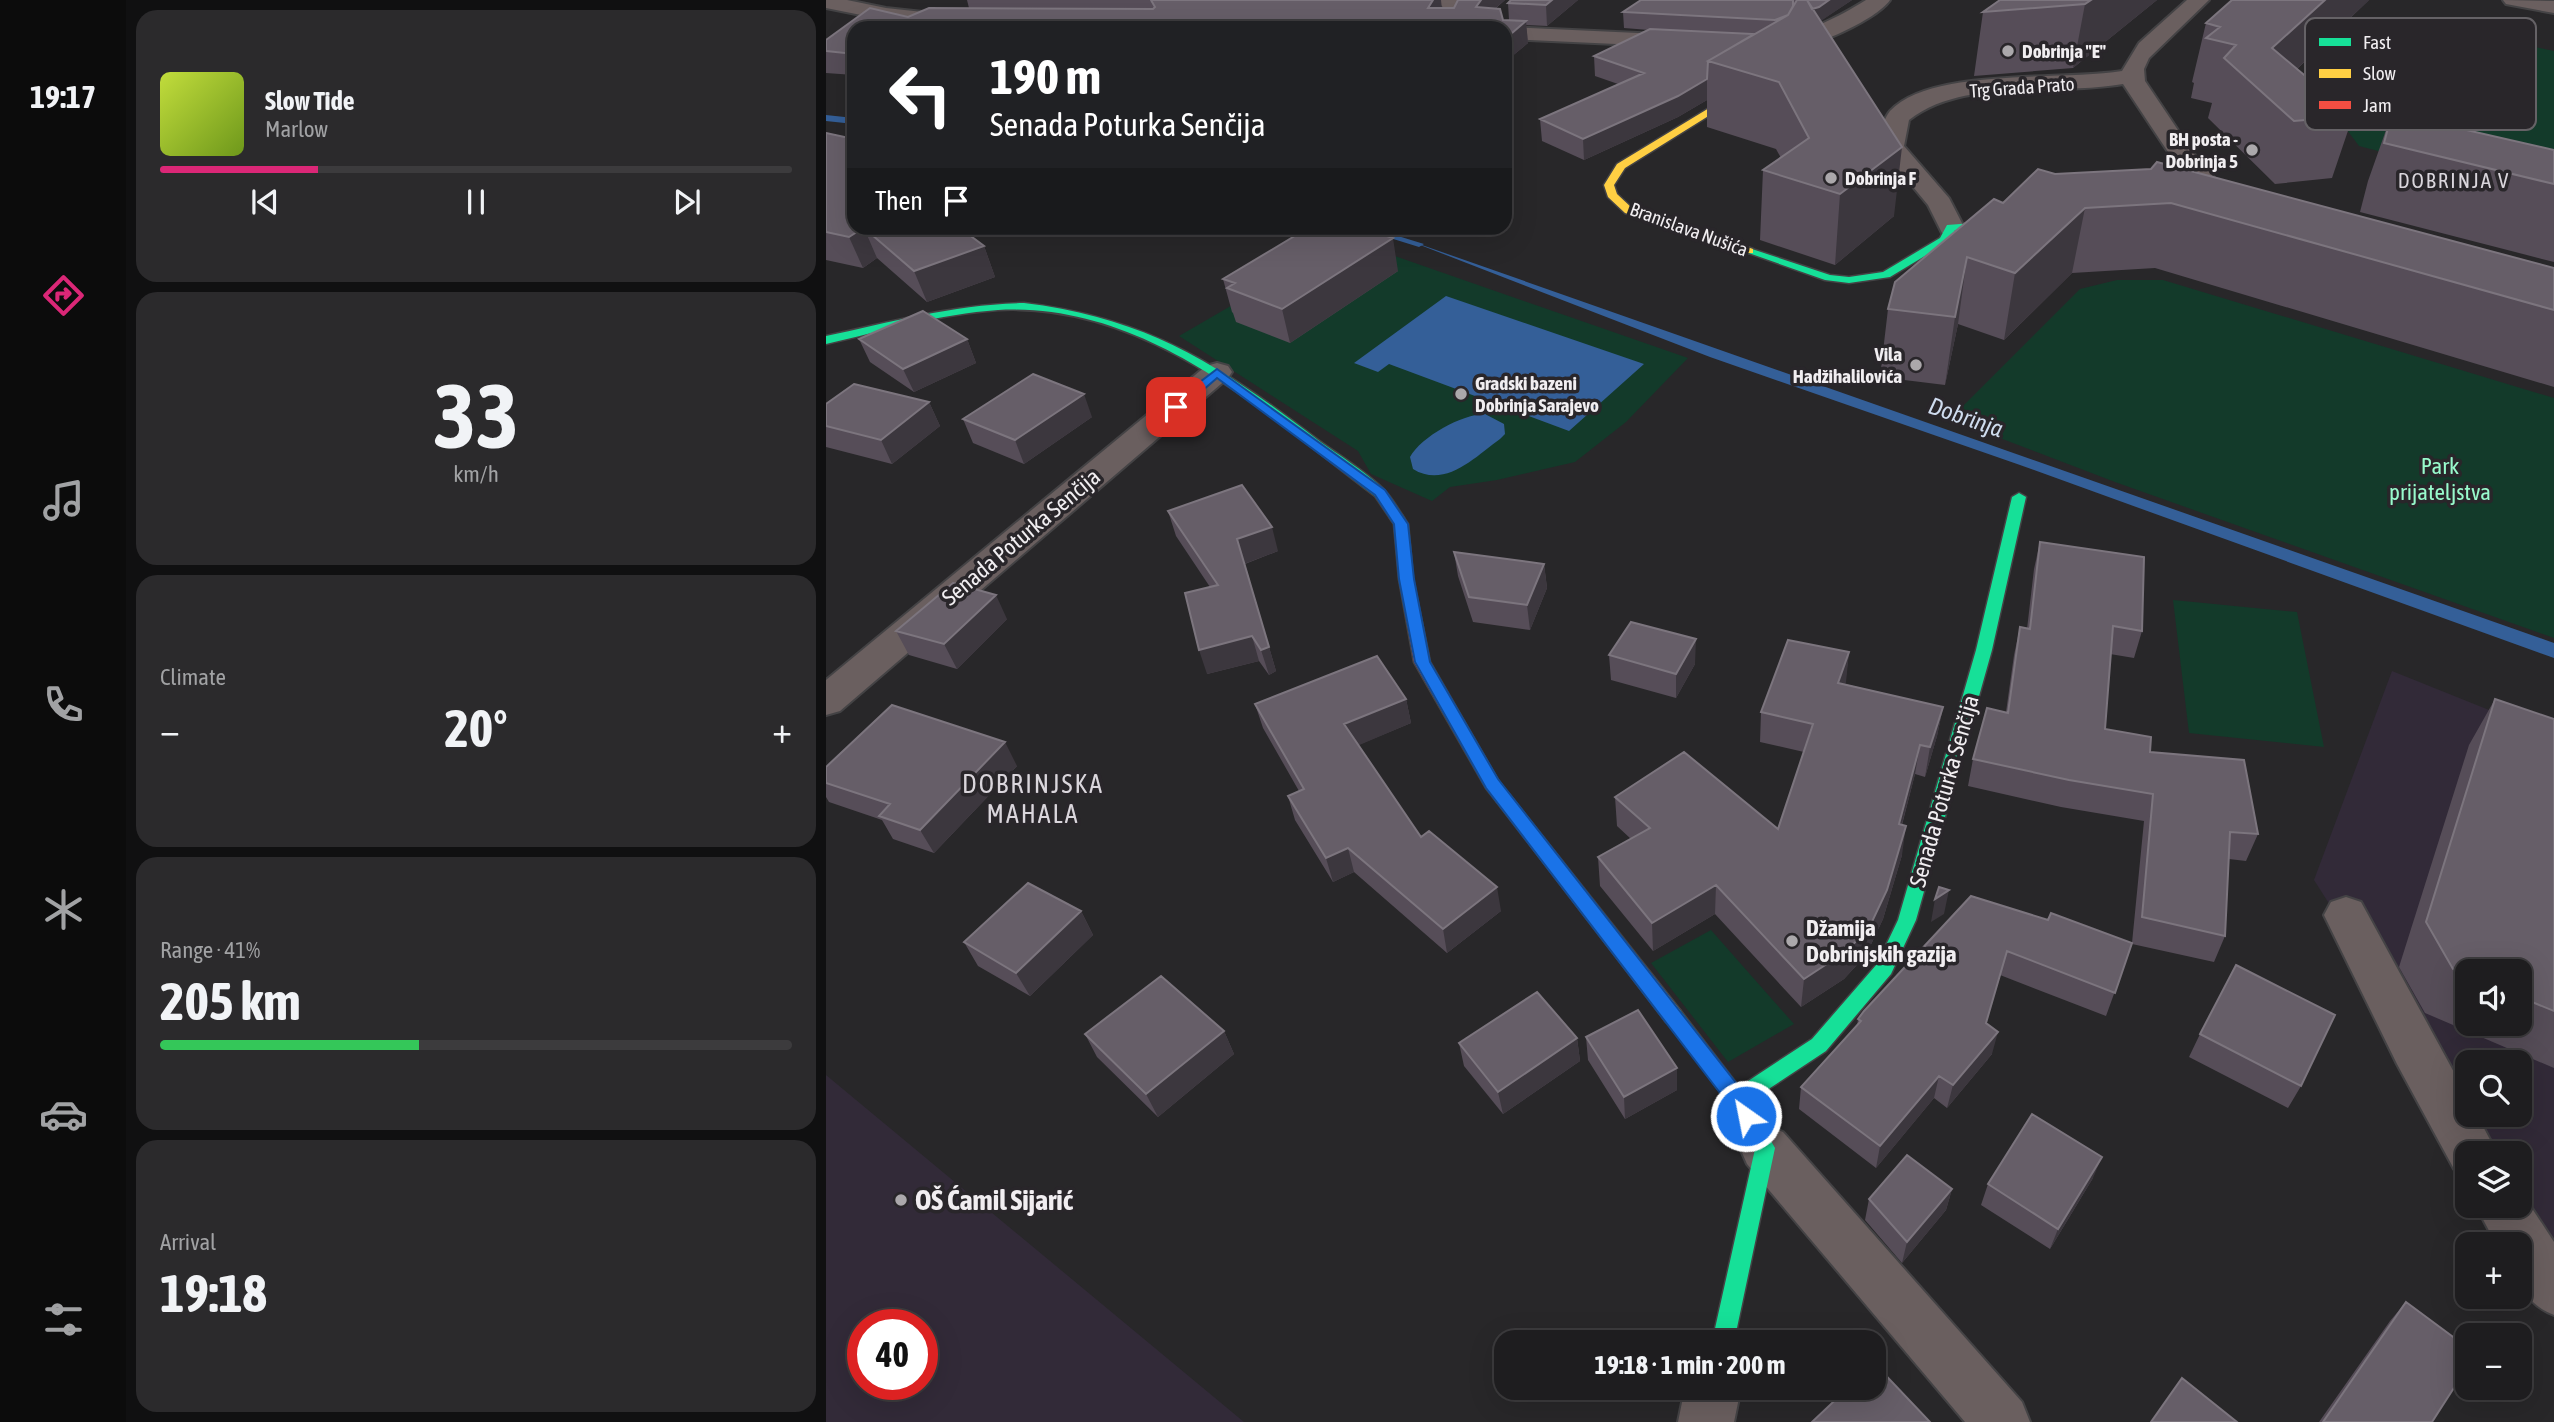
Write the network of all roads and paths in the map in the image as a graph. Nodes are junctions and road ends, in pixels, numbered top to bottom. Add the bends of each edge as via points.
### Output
1 (953, 0) edge
2 (1447, 0) edge
3 (1880, 0) edge
4 (2199, 0) edge
5 (2513, 0) edge
6 (826, 2) edge
7 (2554, 7) edge
8 (1510, 10) edge
9 (910, 17) junction
10 (951, 21) edge
11 (1448, 21) edge
12 (1499, 21) edge
13 (1512, 33) edge
14 (1701, 42) edge
15 (1752, 45) edge
16 (2132, 76) junction
17 (1765, 78) edge
18 (2203, 208) edge
19 (2233, 208) joint
20 (2036, 221) edge
21 (1951, 227) junction
22 (826, 340) edge
23 (1217, 372) junction
24 (2018, 496) dead end
25 (826, 701) edge
26 (2346, 915) dead end
27 (1737, 1099) junction
28 (2465, 1141) edge
29 (1765, 1148) junction
30 (2509, 1218) edge
31 (2554, 1289) edge
32 (1726, 1330) edge
33 (1711, 1400) edge
34 (1706, 1422) edge
35 (2002, 1422) edge

1 - 9 street
2 - 11 street via 1456,10
3 - 15 street via 1821,36 1778,53
4 - 16 street via 2148,48 2134,65
5 - 7 street
6 - 9 street
8 - 12 street
9 - 10 street
13 - 14 street
16 - 19 street via 2134,86 2185,159
16 - 21 street, Trg Grada Prato via 1944,94 1899,117 1892,147 1940,203
17 - 21 street, Branislava Nušića via 1621,166 1609,185 1612,198 1629,211 1829,278 1849,280 1886,275 1944,240
18 - 19 street
20 - 21 street
22 - 23 street via 957,313 1000,307 1044,309 1095,318
23 - 25 street, Senada Poturka Senčija
23 - 27 street via 1380,493 1401,524 1422,662 1492,783
24 - 27 street, Senada Poturka Senčija via 1984,650 1901,932 1884,969 1819,1045
26 - 28 street
27 - 29 street
29 - 32 street
29 - 35 street
30 - 31 street
33 - 34 street

